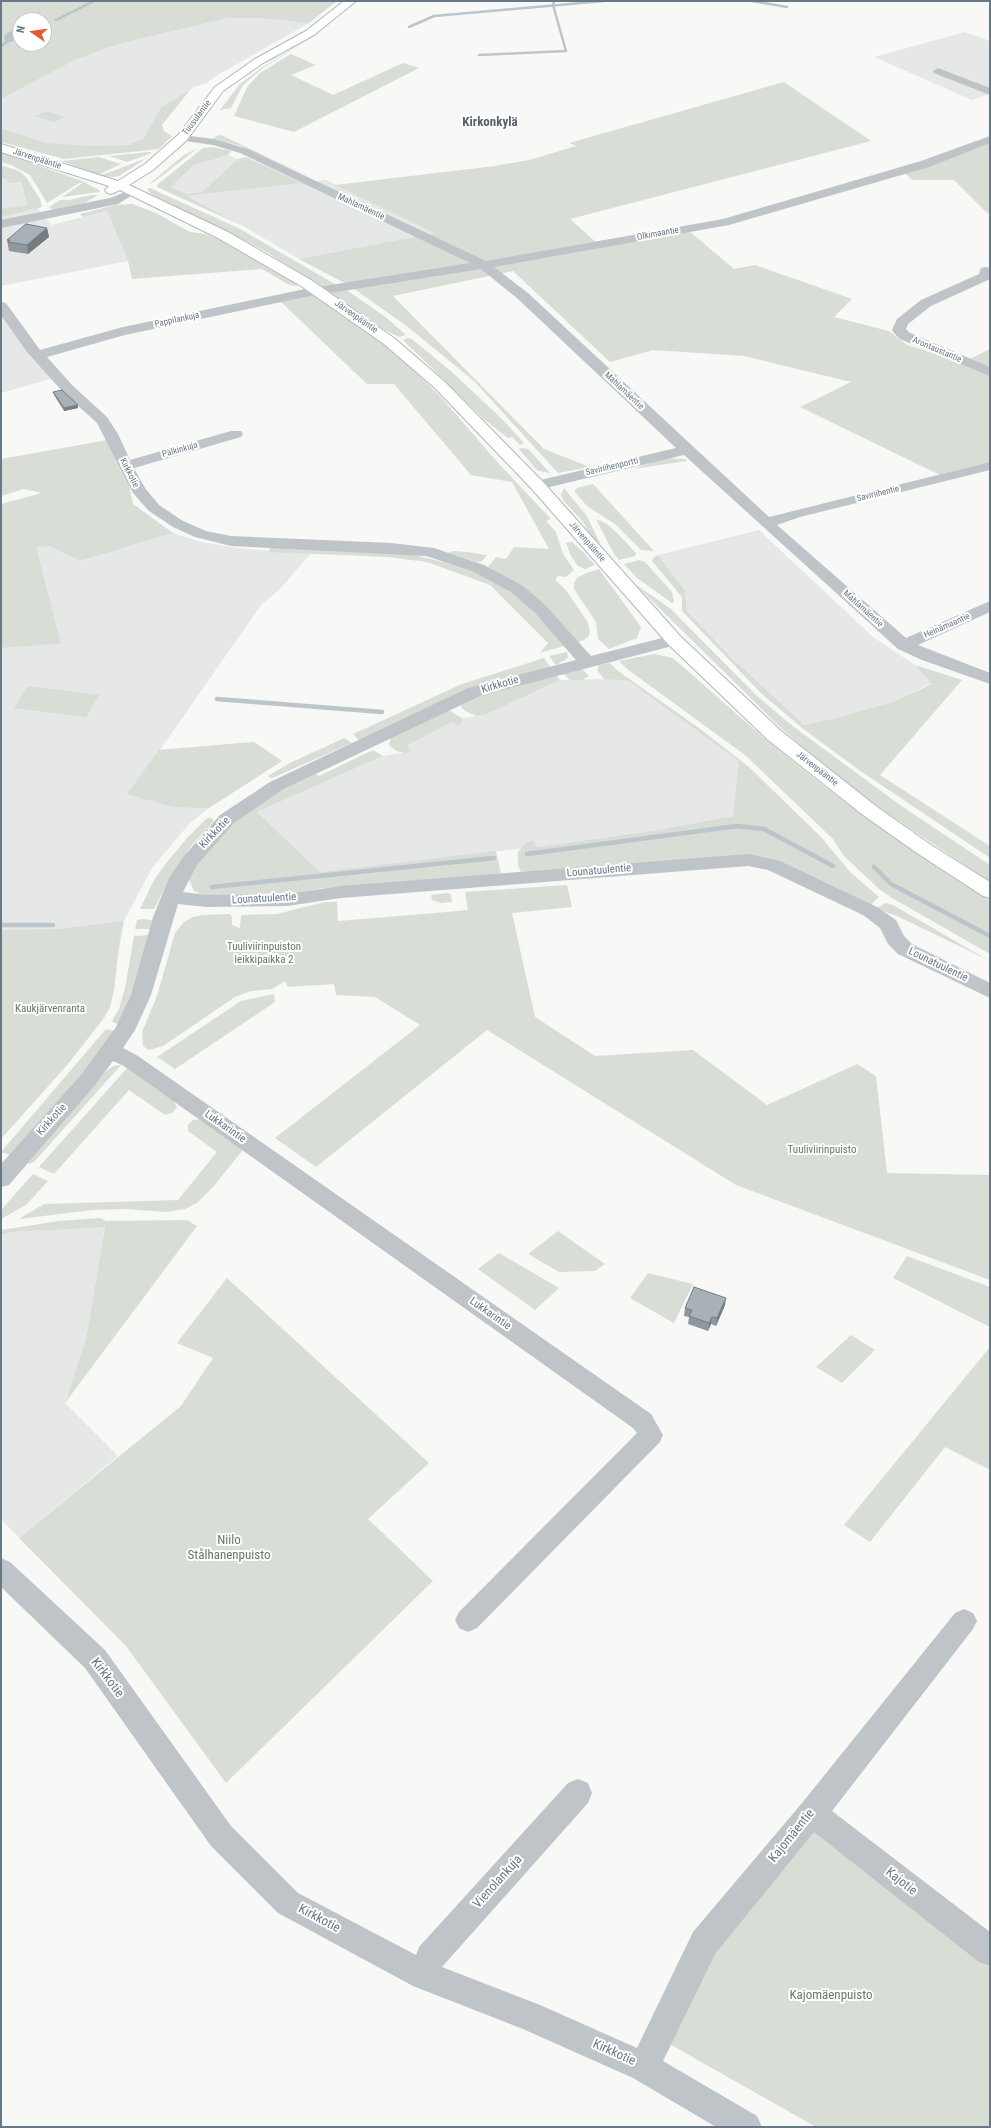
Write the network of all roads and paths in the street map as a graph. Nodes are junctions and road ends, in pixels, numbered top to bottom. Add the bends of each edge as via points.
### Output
1 (351, 1) edge
2 (938, 71) dead end
3 (990, 92) edge
4 (990, 139) edge
5 (186, 141) junction
6 (1, 148) edge
7 (122, 190) junction
8 (1, 224) edge
9 (484, 265) junction
10 (986, 271) dead end
11 (317, 291) junction
12 (1, 306) edge
13 (38, 355) junction
14 (990, 372) edge
15 (236, 434) dead end
16 (687, 450) junction
17 (988, 465) edge
18 (125, 466) junction
19 (537, 485) junction
20 (767, 523) junction
21 (990, 606) edge
22 (674, 640) junction
23 (904, 645) junction
24 (587, 662) junction
25 (990, 679) edge
26 (990, 891) edge
27 (170, 897) junction
28 (990, 990) edge
29 (110, 1051) junction
30 (1, 1179) edge
31 (1, 1570) edge
32 (468, 1620) dead end
33 (964, 1621) dead end
34 (578, 1793) dead end
35 (812, 1813) junction
36 (990, 1951) edge
37 (424, 1975) junction
38 (644, 2066) junction
39 (746, 2127) edge

1 - 5 main road, Tuusulantie via 310,33 283,48 237,84
2 - 3 street
4 - 9 street, Olkimaantie via 925,164 725,222
5 - 7 main road, Tuusulantie
5 - 9 street, Mahlamäentie via 228,146 244,151
6 - 7 main road, Järvenpääntie
7 - 8 street via 114,201
7 - 11 main road, Järvenpääntie via 222,235
9 - 11 street, Olkimaantie
9 - 16 street, Mahlamäentie via 523,296
10 - 14 street, Arontaustantie via 985,276 926,303 902,322 899,330 905,336
11 - 13 street, Pappilankuja via 123,331
11 - 19 main road, Järvenpääntie via 389,341 440,385
12 - 13 street, Kirkkotie
13 - 18 street, Kirkkotie via 68,389 102,420
15 - 18 street, Pälkinkuja
16 - 19 street, Saviriihenportti
16 - 20 street, Mahlamäentie
17 - 20 street, Saviriihentie
18 - 24 street, Kirkkotie via 138,490 154,508 178,524 201,534 230,541 254,543 428,551 478,568 517,589 539,608
19 - 22 main road, Järvenpääntie
20 - 23 street, Mahlamäentie
21 - 23 street, Heinämaantie
22 - 24 street, Kirkkotie
22 - 26 main road, Järvenpääntie via 806,761 870,811
23 - 25 street, Mahlamäentie
24 - 27 street, Kirkkotie via 474,692 276,786 227,819 190,861
27 - 28 street, Lounatuulentie via 207,901 287,900 341,892 748,860 773,865 870,911 889,925 895,939 905,949
27 - 29 street, Kirkkotie via 141,996 125,1030
29 - 30 street, Kirkkotie via 88,1080
29 - 32 street, Lukkarintie via 131,1061 642,1421 651,1436
31 - 37 street, Kirkkotie via 95,1660 221,1836 288,1902
33 - 35 street, Kajomäentie
34 - 37 street, Vienolankuja via 430,1958
35 - 36 street, Kajotie
35 - 38 street, Kajomäentie via 704,1943
37 - 38 street, Kirkkotie via 529,2016
38 - 39 street, Kirkkotie

